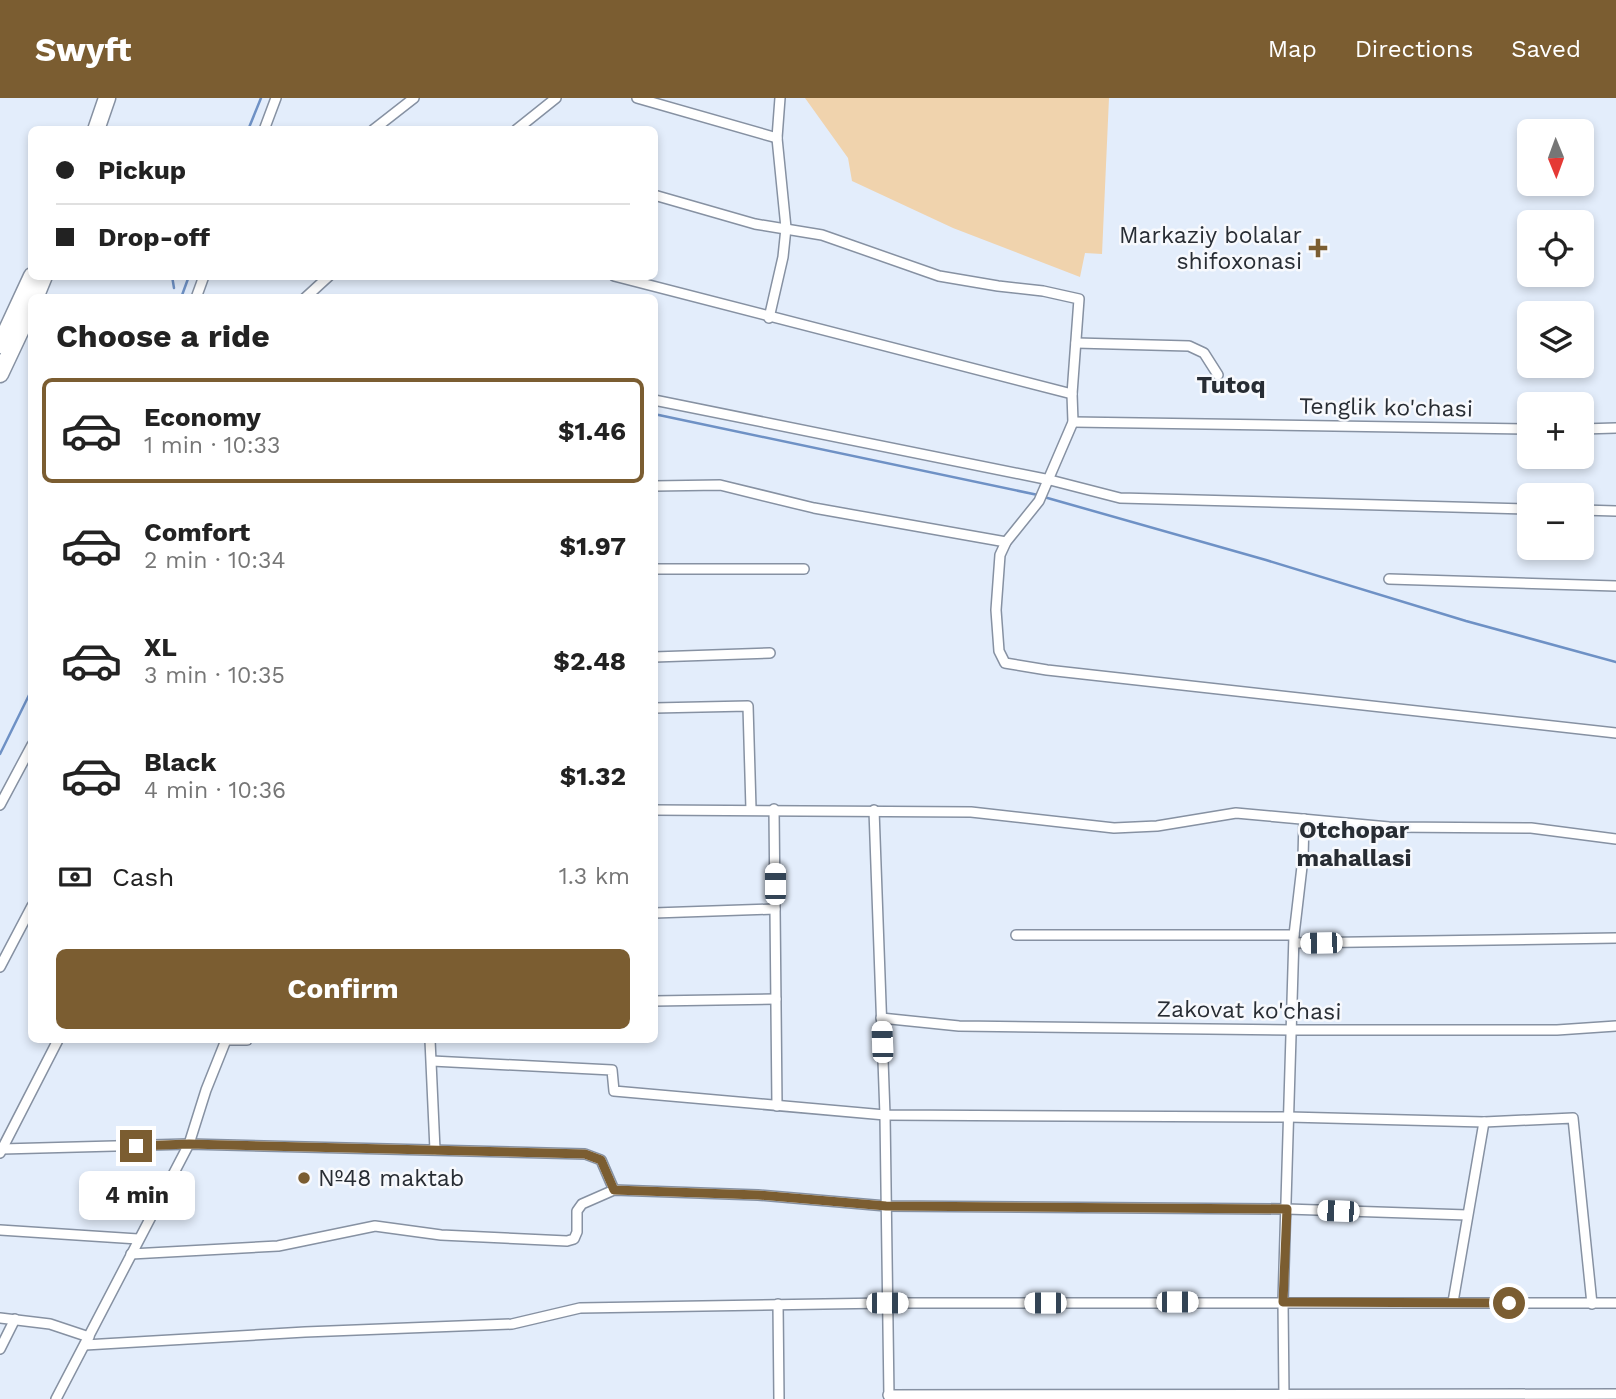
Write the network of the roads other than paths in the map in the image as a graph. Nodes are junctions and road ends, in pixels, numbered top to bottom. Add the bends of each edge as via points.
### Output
1 (107, 98) edge
2 (116, 98) edge
3 (276, 98) edge
4 (414, 98) edge
5 (556, 98) edge
6 (637, 98) edge
7 (780, 98) edge
8 (97, 126) edge
9 (107, 126) edge
10 (266, 126) edge
11 (378, 126) edge
12 (521, 126) edge
13 (777, 138) junction
14 (658, 196) edge
15 (786, 228) junction
16 (30, 280) edge
17 (325, 280) edge
18 (629, 280) edge
19 (309, 294) edge
20 (28, 314) edge
21 (769, 318) junction
22 (1076, 343) junction
23 (0, 345) edge
24 (0, 374) edge
25 (1218, 375) dead end
26 (1072, 394) junction
27 (658, 401) edge
28 (1073, 422) junction
29 (1616, 428) edge
30 (1517, 429) edge
31 (1594, 429) edge
32 (1048, 484) junction
33 (658, 486) edge
34 (1517, 509) edge
35 (1594, 510) edge
36 (1616, 511) edge
37 (1006, 542) junction
38 (658, 569) edge
39 (804, 569) dead end
40 (1389, 579) dead end
41 (1616, 586) edge
42 (770, 653) dead end
43 (658, 657) edge
44 (658, 708) edge
45 (1616, 733) edge
46 (28, 752) edge
47 (0, 805) edge
48 (751, 809) junction
49 (774, 809) junction
50 (658, 810) edge
51 (874, 810) junction
52 (1304, 819) junction
53 (1616, 839) edge
54 (775, 909) junction
55 (658, 913) edge
56 (28, 914) edge
57 (1016, 935) dead end
58 (1616, 938) edge
59 (1294, 939) junction
60 (0, 967) edge
61 (776, 999) junction
62 (658, 1000) edge
63 (881, 1018) junction
64 (1616, 1026) edge
65 (1292, 1030) junction
66 (56, 1043) edge
67 (225, 1043) edge
68 (430, 1043) edge
69 (432, 1061) junction
70 (777, 1106) junction
71 (885, 1115) junction
72 (1289, 1117) junction
73 (1484, 1122) junction
74 (189, 1144) junction
75 (435, 1150) junction
76 (1, 1151) edge
77 (614, 1190) junction
78 (886, 1206) junction
79 (1287, 1209) junction
80 (1467, 1215) junction
81 (0, 1230) edge
82 (138, 1239) junction
83 (131, 1254) junction
84 (1283, 1302) junction
85 (1453, 1302) junction
86 (887, 1303) junction
87 (1616, 1303) edge
88 (778, 1304) junction
89 (1592, 1304) junction
90 (0, 1318) edge
91 (16, 1319) junction
92 (87, 1341) junction
93 (0, 1349) edge
94 (1616, 1394) edge
95 (1284, 1396) edge
96 (888, 1397) edge
97 (56, 1399) edge
98 (779, 1399) edge

1 - 8 highway
2 - 9 highway
3 - 10 street
4 - 11 street
5 - 12 street
6 - 13 street
7 - 13 street
13 - 15 street
14 - 15 street via 755,224
15 - 21 street
15 - 22 street via 822,235 939,276 1079,299
16 - 23 highway
17 - 19 street
18 - 21 street
20 - 24 highway
21 - 26 street
22 - 25 street via 1189,346 1204,353
22 - 26 street
26 - 28 street
27 - 32 street
28 - 30 street, Tenglik ko'chasi
28 - 32 street
29 - 31 street
32 - 34 street via 1120,498
32 - 37 street
33 - 37 street via 720,485 814,508
35 - 36 street
37 - 45 street via 1000,555 996,610 999,651 1006,663
38 - 39 street
40 - 41 street
42 - 43 street
44 - 48 street via 748,706
46 - 47 street
48 - 49 street
48 - 50 street
49 - 51 street
49 - 54 street
51 - 52 street via 971,812 1114,828 1236,813
51 - 63 street
52 - 53 street via 1389,827 1531,828
52 - 59 street
54 - 55 street
54 - 61 street
56 - 60 street
57 - 59 street
58 - 59 street
59 - 65 street
61 - 62 street
61 - 70 street
63 - 65 street, Zakovat ko'chasi via 959,1026
63 - 71 street
64 - 65 street, Zakovat ko'chasi
65 - 72 street
66 - 76 street
67 - 74 street
68 - 69 street
69 - 70 street via 612,1070 614,1091
69 - 75 street
70 - 71 street
71 - 72 street
71 - 78 street
72 - 73 street
72 - 79 street
73 - 80 street
73 - 89 street via 1573,1118
74 - 75 street
74 - 76 street
74 - 82 street
75 - 77 street via 585,1154 601,1160
77 - 78 street
77 - 83 street via 582,1204 577,1212 577,1232 567,1241 441,1235 375,1226 278,1246
78 - 79 street
78 - 86 street
79 - 80 street
79 - 84 street
80 - 85 street
81 - 82 street
82 - 83 street
83 - 92 street
84 - 85 street
84 - 86 street
84 - 95 street
85 - 89 street
86 - 88 street
86 - 96 street
87 - 89 street
88 - 92 street via 580,1308 512,1324
88 - 98 street
90 - 91 street
91 - 92 street via 50,1324
91 - 93 street
92 - 97 street
94 - 95 street
95 - 96 street

